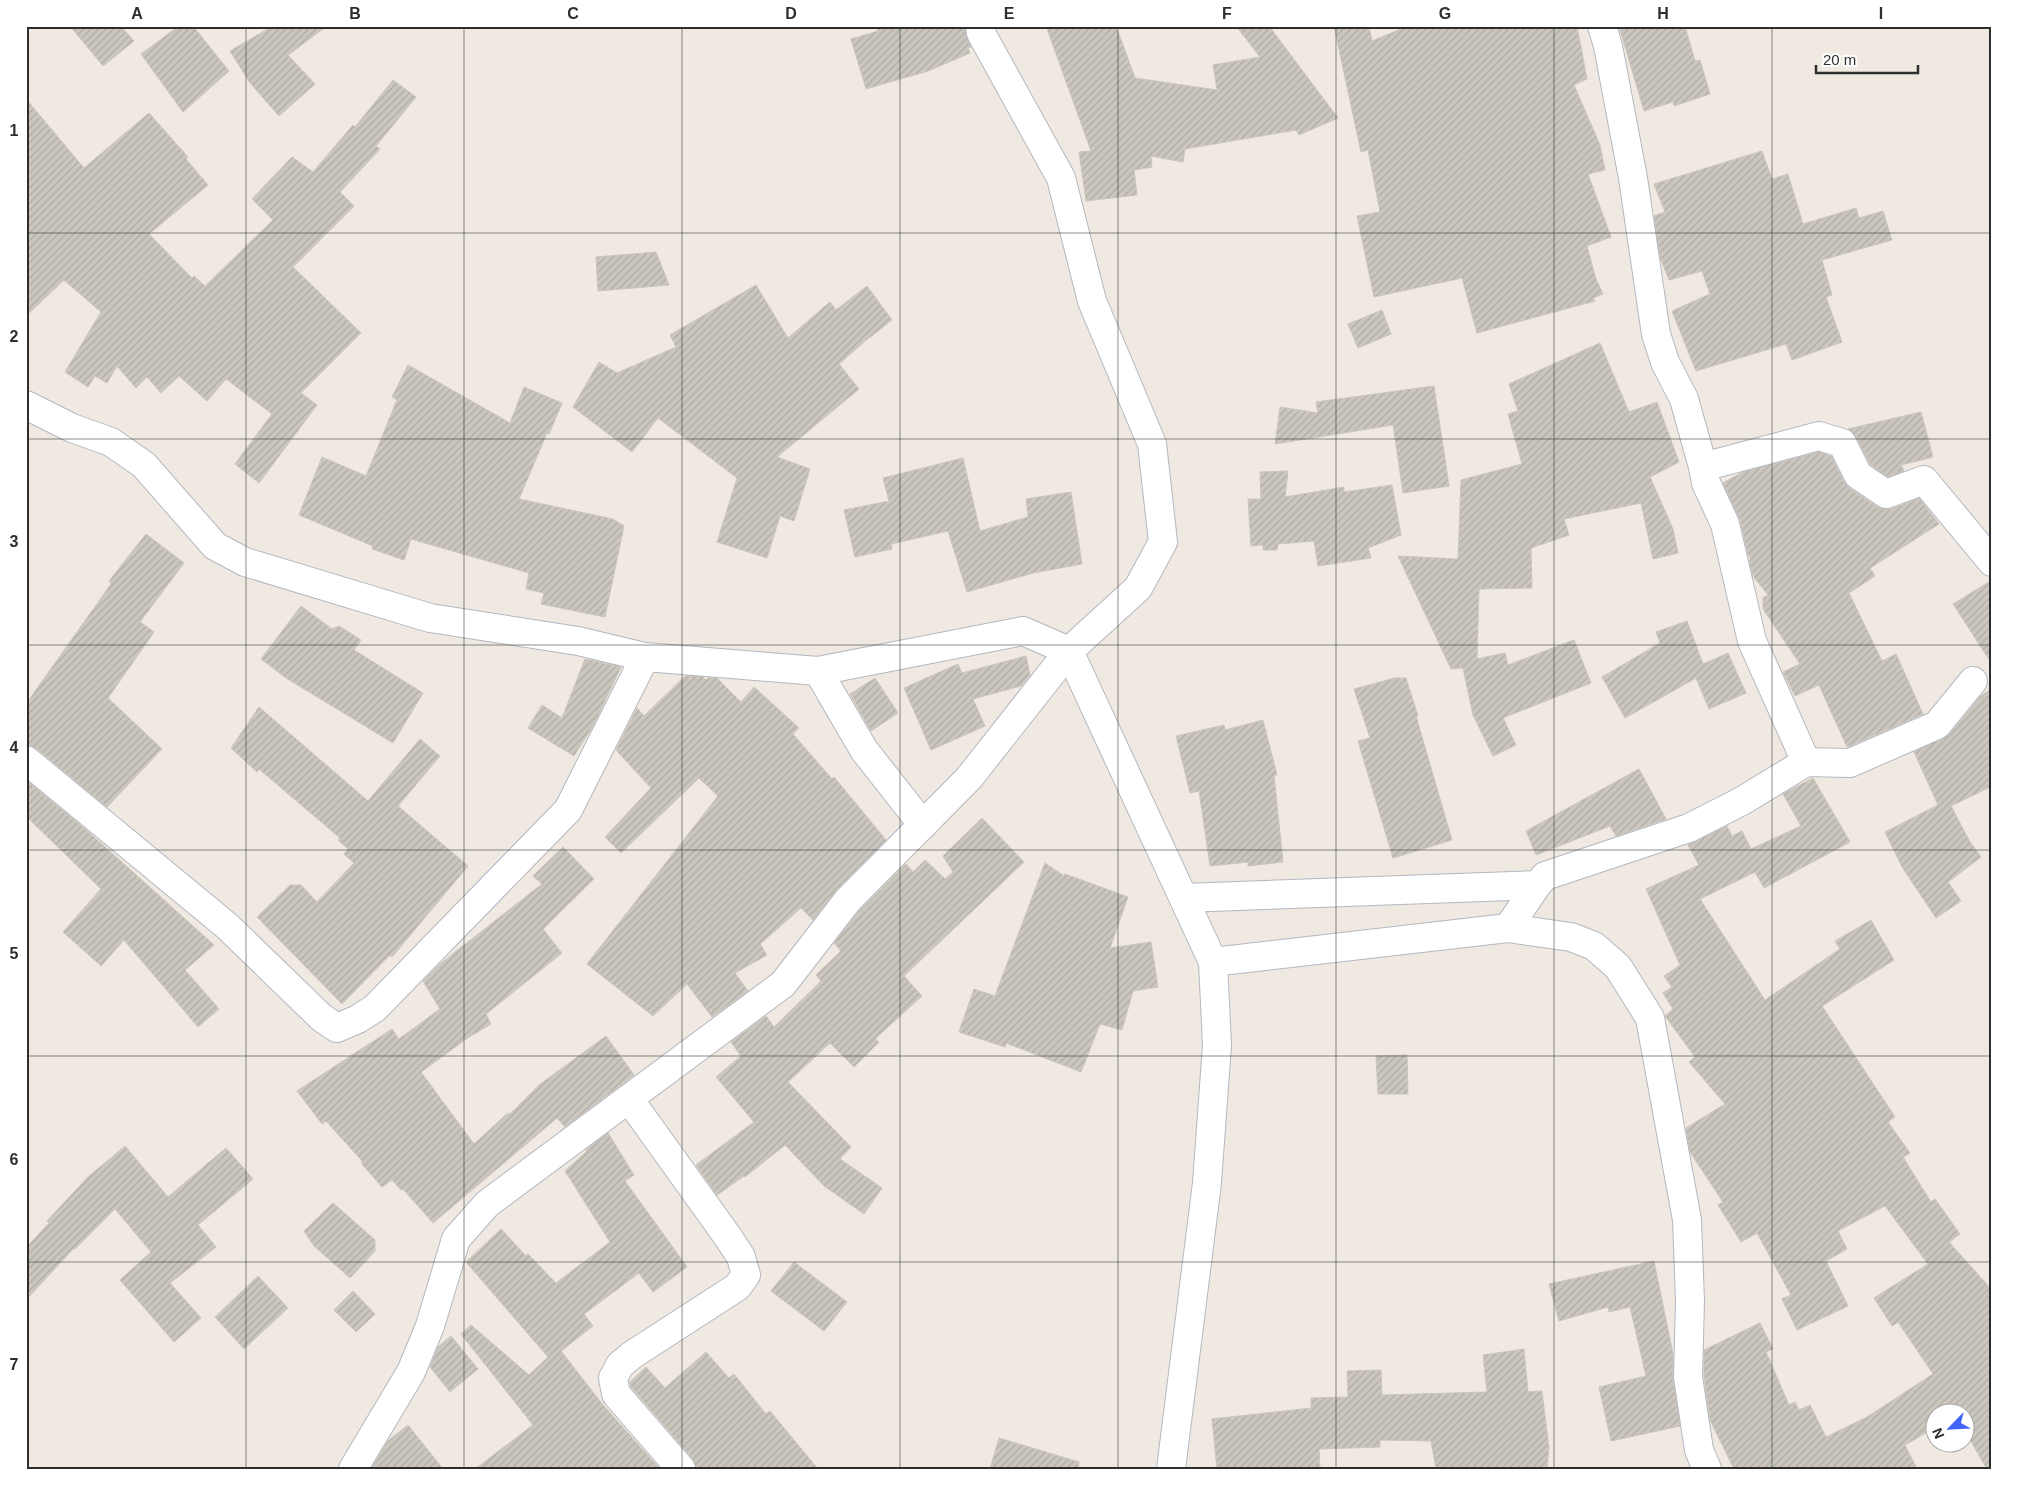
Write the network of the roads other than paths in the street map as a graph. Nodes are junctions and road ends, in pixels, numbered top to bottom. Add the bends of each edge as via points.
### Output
1 (980, 26) edge
2 (1602, 26) edge
3 (26, 405) edge
4 (1703, 467) junction
5 (1992, 562) edge
6 (1069, 651) junction
7 (645, 657) junction
8 (818, 671) junction
9 (1973, 681) dead end
10 (26, 760) edge
11 (1806, 762) junction
12 (923, 825) junction
13 (1537, 885) junction
14 (1184, 898) junction
15 (1508, 928) junction
16 (1213, 962) junction
17 (629, 1099) junction
18 (353, 1469) edge
19 (681, 1469) edge
20 (1171, 1469) edge
21 (1707, 1469) edge

1 - 6 street via 1061,178 1092,301 1152,444 1163,542 1138,588
2 - 4 street via 1633,178 1656,334 1665,362 1684,399
3 - 7 street via 72,428 111,442 144,465 215,546 245,562 430,618 578,641
4 - 5 street via 1819,436 1842,444 1858,475 1886,494 1924,480
4 - 11 street via 1706,483 1725,524 1752,641
6 - 8 street via 1023,632
6 - 12 street via 969,778
6 - 14 street
7 - 8 street
7 - 10 street via 568,810 375,1008 337,1028 322,1018 227,926
8 - 12 street via 864,750
9 - 11 street via 1938,725 1850,763
11 - 13 street via 1742,801 1689,828 1552,873
12 - 17 street via 848,900 783,984
13 - 14 street
13 - 15 street
14 - 16 street
15 - 16 street
15 - 21 street via 1571,937 1594,946 1618,967 1650,1018 1687,1220 1688,1377 1698,1450
16 - 20 street via 1217,1045 1207,1183
17 - 18 street via 487,1204 456,1239 430,1326 411,1372
17 - 19 street via 732,1244 746,1275 737,1287 632,1355 620,1365 613,1378 616,1394

